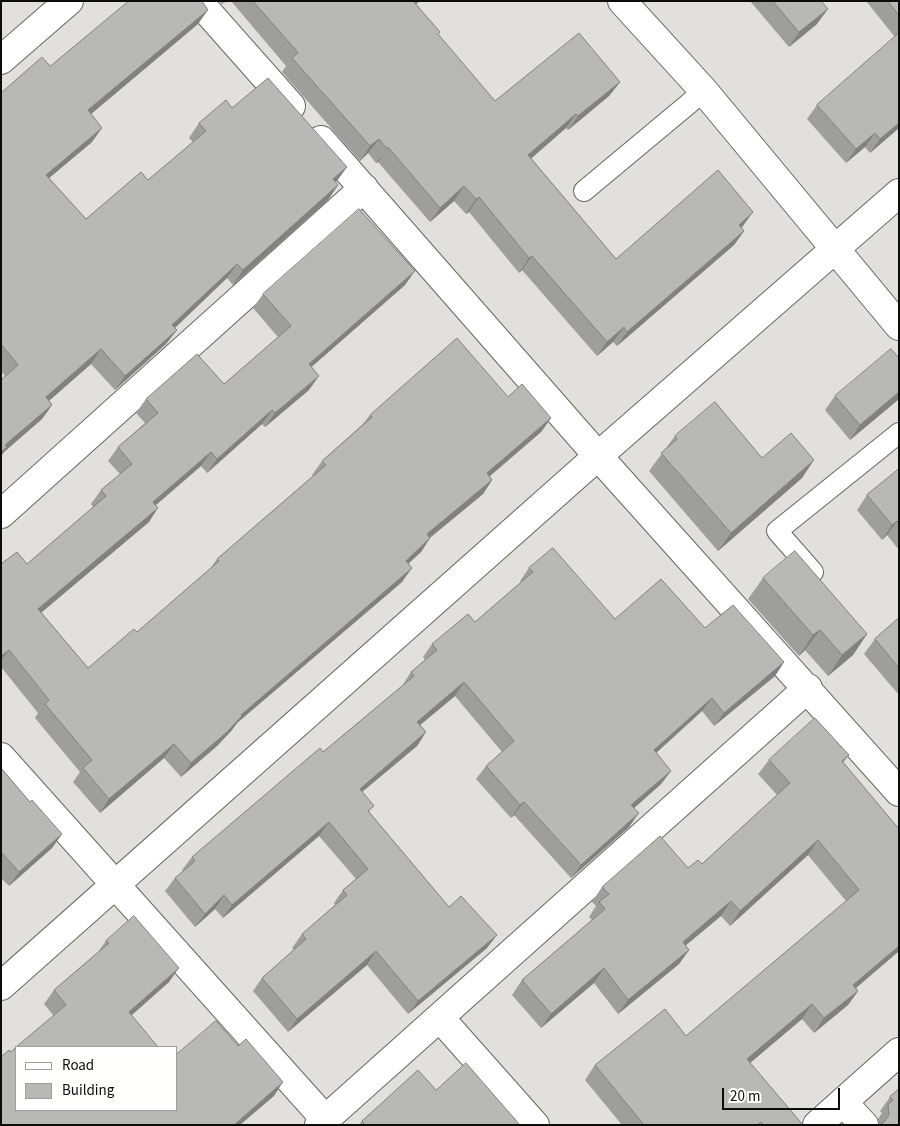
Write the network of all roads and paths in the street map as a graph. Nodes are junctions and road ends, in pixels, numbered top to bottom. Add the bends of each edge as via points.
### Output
1 (69, 1) edge
2 (198, 1) edge
3 (622, 1) edge
4 (1, 60) edge
5 (704, 91) junction
6 (364, 188) junction
7 (584, 191) dead end
8 (899, 193) edge
9 (834, 248) junction
10 (899, 326) edge
11 (899, 433) edge
12 (598, 456) junction
13 (1, 514) edge
14 (826, 588) edge
15 (808, 688) junction
16 (1, 757) edge
17 (899, 792) edge
18 (116, 884) junction
19 (1, 986) edge
20 (440, 1018) junction
21 (899, 1052) edge
22 (843, 1102) junction
23 (322, 1122) edge
24 (535, 1125) edge
25 (817, 1125) edge
26 (864, 1125) edge

1 - 4 street
2 - 6 street
3 - 5 street
5 - 7 lane
5 - 9 street
6 - 12 street
6 - 13 street
8 - 9 street
9 - 10 street
9 - 12 street
11 - 14 lane via 777,530
12 - 15 street
12 - 18 street
15 - 17 street
15 - 20 street
16 - 18 street
18 - 19 street
18 - 23 street
20 - 23 street
20 - 24 street
21 - 22 street
22 - 25 street
22 - 26 street

